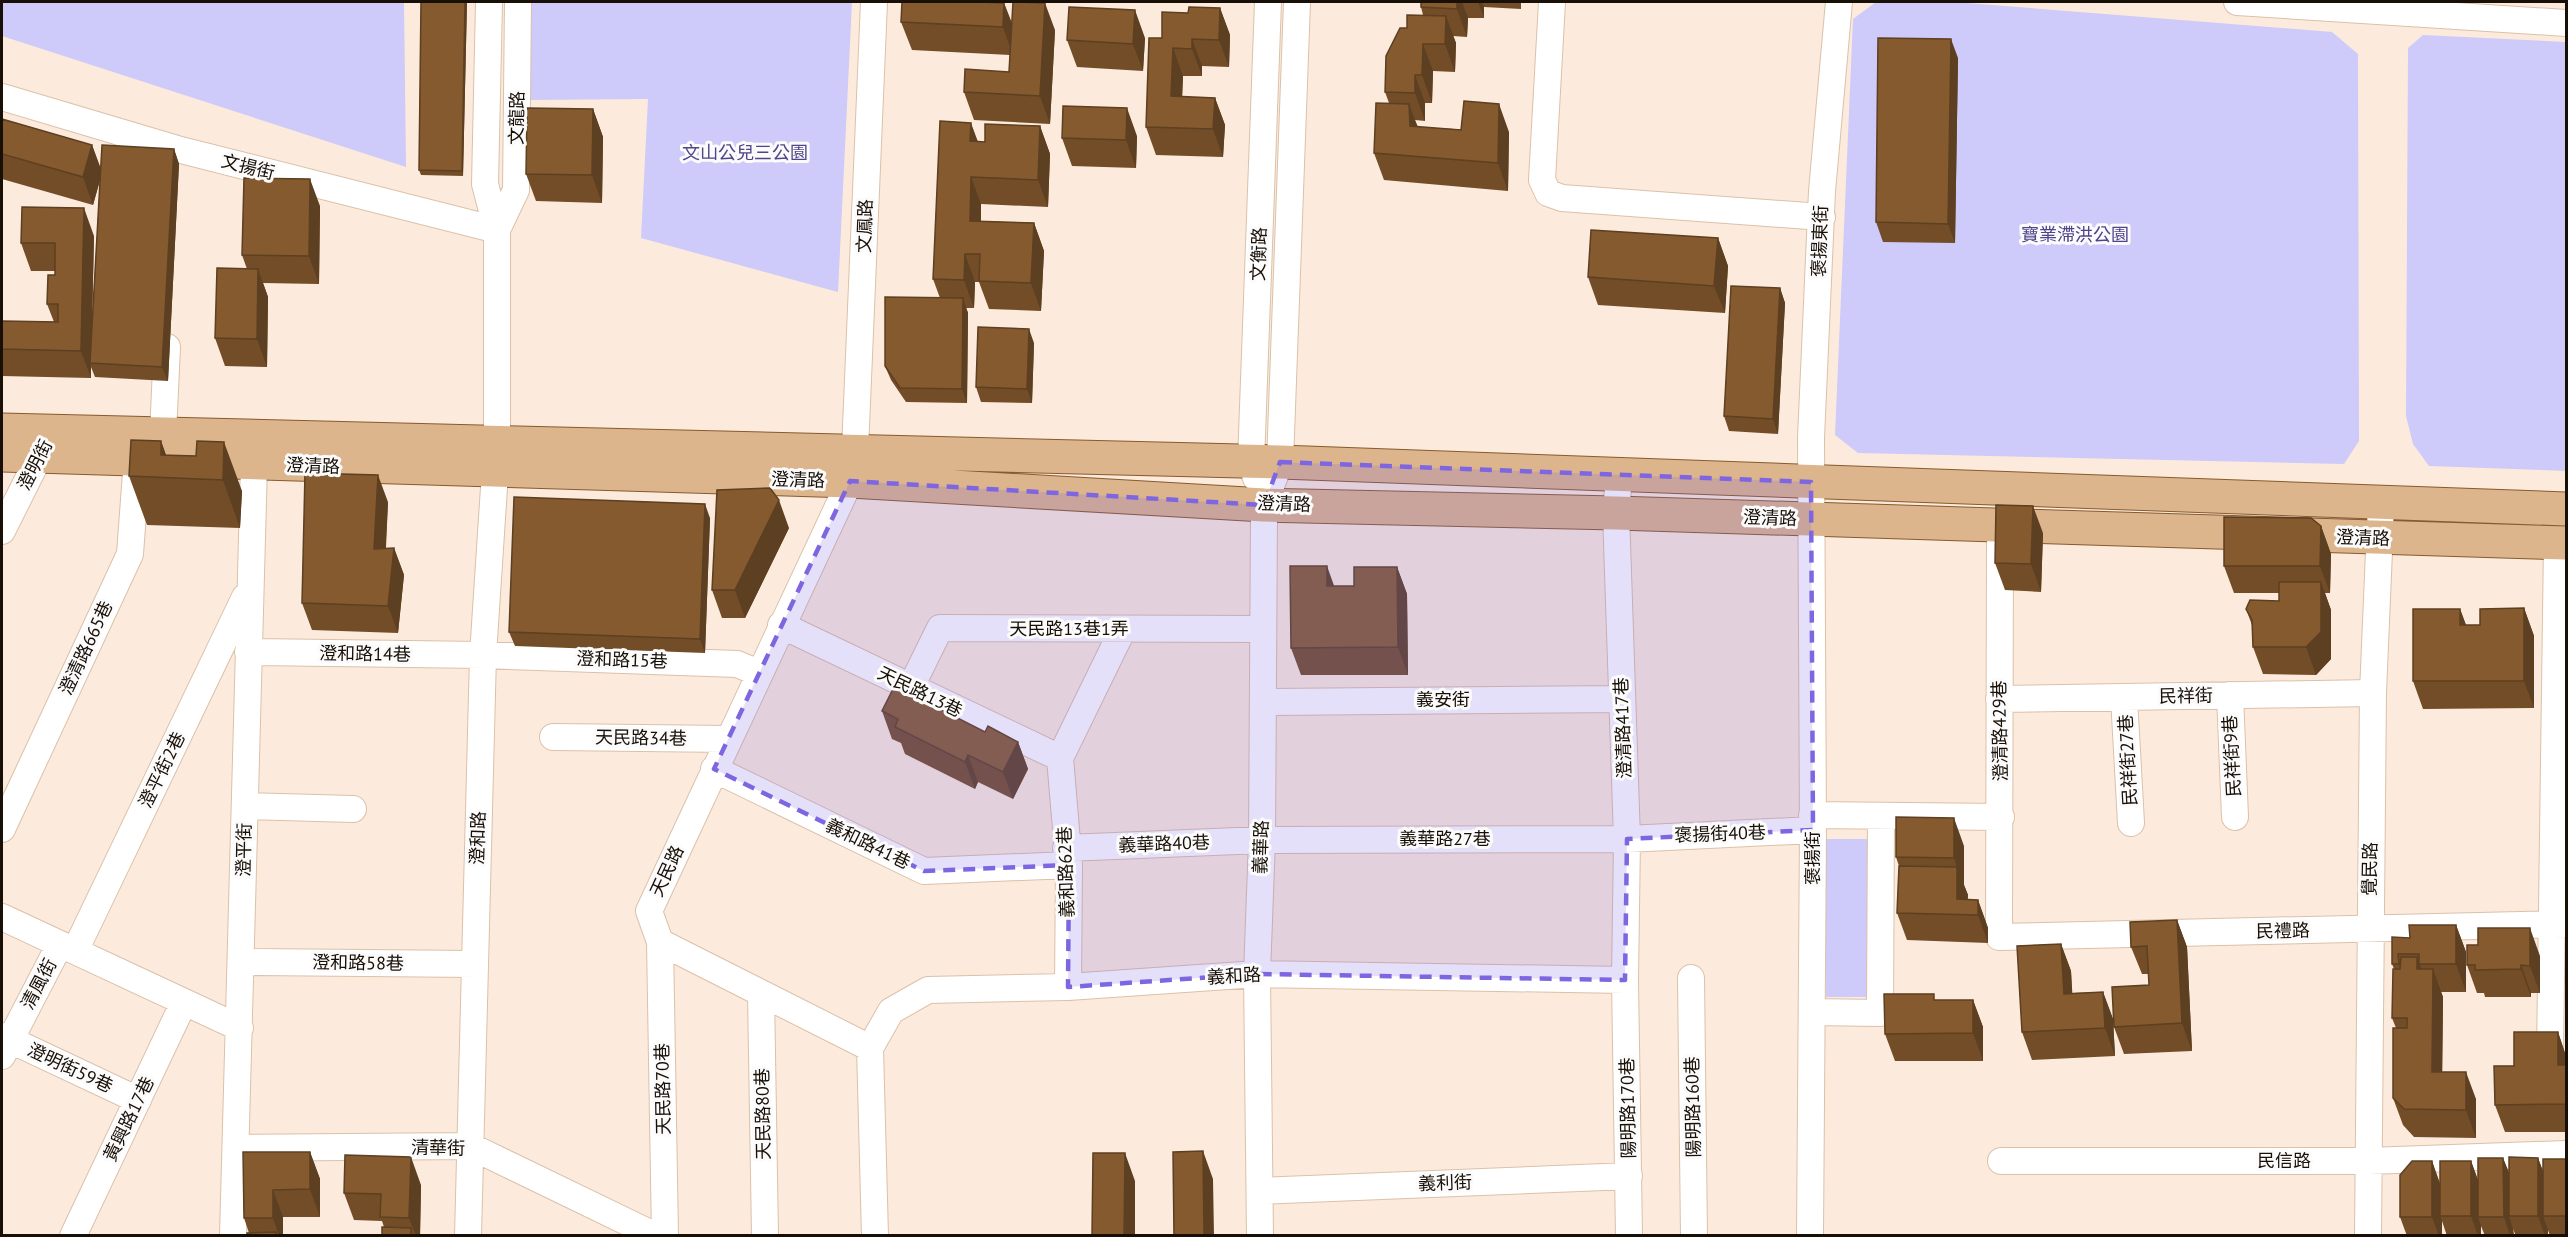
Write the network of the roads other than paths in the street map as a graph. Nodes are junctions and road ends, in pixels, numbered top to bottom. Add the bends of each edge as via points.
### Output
1 (489, 2) edge
2 (518, 2) edge
3 (874, 2) edge
4 (1268, 2) edge
5 (1297, 2) edge
6 (1552, 2) edge
7 (1839, 2) edge
8 (2237, 2) edge
9 (2566, 23) edge
10 (2, 97) edge
11 (1822, 217) junction
12 (497, 230) junction
13 (168, 327) dead end
14 (2, 430) edge
15 (163, 434) dead end
16 (45, 444) junction
17 (855, 450) junction
18 (2, 455) edge
19 (496, 457) junction
20 (137, 459) junction
21 (1266, 462) junction
22 (254, 464) junction
23 (1619, 476) junction
24 (850, 481) junction
25 (1811, 482) junction
26 (2381, 504) junction
27 (1264, 505) junction
28 (2566, 509) edge
29 (1616, 513) junction
30 (1811, 520) junction
31 (2000, 525) junction
32 (2, 531) edge
33 (2381, 539) junction
34 (2562, 543) edge
35 (249, 590) junction
36 (781, 625) junction
37 (1123, 629) junction
38 (1263, 629) junction
39 (248, 652) junction
40 (483, 655) junction
41 (759, 673) junction
42 (911, 687) junction
43 (2373, 693) junction
44 (2229, 695) junction
45 (2124, 697) junction
46 (1622, 699) junction
47 (1999, 699) junction
48 (1263, 702) junction
49 (553, 737) dead end
50 (729, 739) junction
51 (1060, 758) junction
52 (714, 769) junction
53 (2560, 789) edge
54 (245, 806) junction
55 (353, 808) dead end
56 (1881, 816) junction
57 (2001, 817) junction
58 (2235, 817) dead end
59 (2131, 822) dead end
60 (1813, 823) junction
61 (2, 829) edge
62 (1627, 838) junction
63 (1262, 840) junction
64 (1067, 856) junction
65 (2, 917) edge
66 (2559, 925) edge
67 (2369, 929) junction
68 (1999, 937) joint
69 (660, 942) junction
70 (67, 948) junction
71 (241, 962) junction
72 (475, 964) junction
73 (1257, 974) junction
74 (1691, 978) dead end
75 (1625, 980) junction
76 (1068, 987) junction
77 (761, 993) junction
78 (184, 1002) junction
79 (1812, 1012) junction
80 (240, 1028) junction
81 (4, 1044) edge
82 (870, 1048) junction
83 (2550, 1053) edge
84 (138, 1100) junction
85 (470, 1146) junction
86 (237, 1148) junction
87 (2566, 1154) edge
88 (2001, 1161) dead end
89 (2368, 1161) junction
90 (1629, 1176) junction
91 (1260, 1191) junction
92 (73, 1236) edge
93 (233, 1236) edge
94 (468, 1236) edge
95 (656, 1236) edge
96 (665, 1236) edge
97 (765, 1236) edge
98 (875, 1236) edge
99 (1260, 1236) edge
100 (1629, 1236) edge
101 (1694, 1236) edge
102 (1810, 1236) edge
103 (2368, 1236) edge

1 - 12 street, 文龍路 via 485,183
2 - 12 street, 文龍路 via 516,190
3 - 17 street, 文鳳路
4 - 21 street, 文衡路
5 - 21 street, 文衡路
6 - 11 street via 1542,180 1548,193 1562,198
7 - 11 street, 褒揚東街
8 - 9 street
10 - 12 street, 文揚街 via 177,161
11 - 25 street, 褒揚東街
12 - 19 street, 文龍路
13 - 15 street
14 - 16 main road, 澄清路
16 - 18 main road, 澄清路
16 - 19 main road, 澄清路
16 - 20 main road, 澄清路
16 - 32 street, 澄明街
17 - 19 main road, 澄清路
17 - 21 main road, 澄清路
17 - 24 street, 天民路
19 - 22 main road, 澄清路
19 - 24 main road, 澄清路
19 - 40 street, 澄和路
20 - 22 main road, 澄清路
20 - 61 street, 澄清路665巷 via 130,554
21 - 23 main road, 澄清路
21 - 27 street, 義華路
22 - 35 street, 澄平街
23 - 25 main road, 澄清路
23 - 29 street, 澄清路417巷
24 - 27 main road, 澄清路
24 - 36 street, 天民路
25 - 26 main road, 澄清路
25 - 30 street, 褒揚街
26 - 28 main road, 澄清路
26 - 33 street, 覺民路
27 - 29 main road, 澄清路
27 - 38 street, 義華路
29 - 30 main road, 澄清路
29 - 46 street, 澄清路417巷
30 - 31 main road, 澄清路
30 - 60 street, 褒揚街
31 - 33 main road, 澄清路
31 - 47 street, 澄清路429巷
33 - 34 main road, 澄清路
33 - 43 street, 覺民路
34 - 53 street
35 - 39 street, 澄平街
35 - 70 street, 澄平街2巷
36 - 41 street, 天民路
36 - 42 street, 天民路13巷
37 - 38 street, 天民路13巷1弄
37 - 42 street, 天民路13巷1弄 via 940,628
37 - 51 street
38 - 48 street, 義華路
39 - 40 street, 澄和路14巷
39 - 54 street, 澄平街
40 - 41 street, 澄和路15巷 via 737,664
40 - 72 street, 澄和路
41 - 50 street, 天民路
42 - 51 street, 天民路13巷
43 - 44 street, 民祥街
43 - 67 street, 覺民路
44 - 45 street, 民祥街
44 - 58 street, 民祥街9巷
45 - 47 street, 民祥街
45 - 59 street, 民祥街27巷
46 - 48 street, 義安街
46 - 62 street, 澄清路417巷
47 - 57 street, 澄清路429巷
48 - 63 street, 義華路
49 - 50 street, 天民路34巷
50 - 52 street, 天民路
51 - 64 street, 義和路62巷
52 - 64 street, 義和路41巷 via 924,871
52 - 69 street, 天民路 via 649,911
53 - 66 street
54 - 55 street
54 - 71 street, 澄平街
56 - 57 street, 褒揚街40巷
56 - 60 street, 褒揚街40巷
56 - 79 street via 1880,1013
57 - 68 street, 澄清路429巷
60 - 62 street, 褒揚街40巷
60 - 79 street, 褒揚街
62 - 63 street, 義華路27巷
62 - 75 street, 澄清路417巷
63 - 64 street, 義華路40巷
63 - 73 street, 義華路
64 - 76 street, 義和路62巷
65 - 70 street
66 - 67 street, 民禮路
66 - 83 street
67 - 68 street, 民禮路
67 - 89 street, 覺民路
69 - 77 street
69 - 96 street, 天民路70巷
70 - 78 street
70 - 81 street, 清風街
71 - 72 street, 澄和路58巷
71 - 80 street, 澄平街
72 - 85 street, 澄和路
73 - 75 street, 義和路
73 - 76 street, 義和路
73 - 91 street, 義華路
74 - 101 street, 陽明路160巷
75 - 90 street, 陽明路170巷
76 - 82 street, 義和路 via 928,990 891,1011
77 - 82 street
77 - 97 street, 天民路80巷
78 - 80 street
78 - 84 street, 黃興路17巷
79 - 102 street, 褒揚街
80 - 86 street, 澄平街
81 - 84 street, 澄明街59巷
82 - 98 street
84 - 92 street, 黃興路17巷
85 - 86 street, 清華街
85 - 94 street, 澄和路
85 - 95 street, 清華街
86 - 93 street, 澄平街
87 - 89 street, 民信路
88 - 89 street, 民信路
89 - 103 street, 覺民路
90 - 91 street, 義利街
90 - 100 street, 陽明路170巷
91 - 99 street, 義華路

